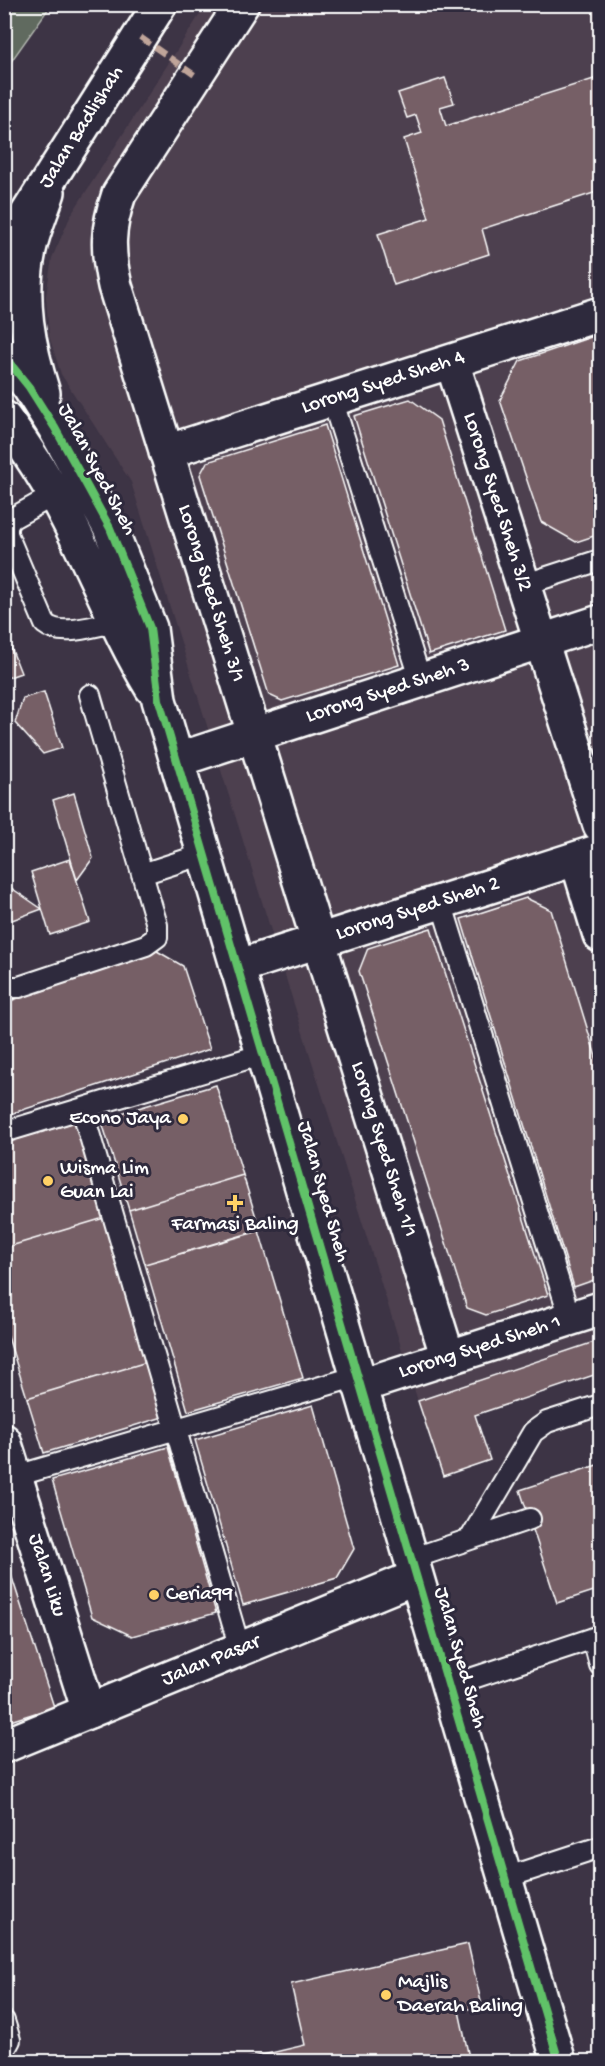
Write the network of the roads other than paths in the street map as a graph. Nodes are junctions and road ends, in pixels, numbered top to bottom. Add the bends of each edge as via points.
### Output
1 (160, 4) edge
2 (242, 4) edge
3 (54, 173) junction
4 (4, 251) edge
5 (600, 314) edge
6 (4, 356) edge
7 (452, 362) junction
8 (332, 399) junction
9 (4, 418) edge
10 (55, 428) junction
11 (166, 452) junction
12 (54, 495) junction
13 (600, 560) edge
14 (523, 585) junction
15 (116, 622) junction
16 (600, 622) edge
17 (541, 642) junction
18 (421, 681) junction
19 (90, 695) dead end
20 (159, 700) junction
21 (254, 735) junction
22 (177, 760) junction
23 (600, 825) edge
24 (204, 854) junction
25 (589, 855) edge
26 (142, 874) junction
27 (441, 902) junction
28 (600, 935) edge
29 (318, 941) junction
30 (237, 968) junction
31 (4, 987) edge
32 (263, 1054) junction
33 (82, 1109) junction
34 (4, 1132) edge
35 (600, 1309) edge
36 (570, 1318) junction
37 (448, 1358) junction
38 (359, 1381) junction
39 (600, 1405) edge
40 (176, 1430) junction
41 (4, 1440) edge
42 (16, 1476) junction
43 (530, 1519) dead end
44 (470, 1539) junction
45 (414, 1568) junction
46 (597, 1637) edge
47 (240, 1649) junction
48 (600, 1665) edge
49 (449, 1686) junction
50 (89, 1711) junction
51 (4, 1746) edge
52 (600, 1847) edge
53 (505, 1878) junction
54 (4, 2021) edge
55 (4, 2051) edge
56 (559, 2061) edge

1 - 3 street, Jalan Badlishah
2 - 11 street, Lorong Syed Sheh 3/1 via 119,194 109,223 109,260 115,286
3 - 4 street, Jalan Badlishah
3 - 10 street via 29,250 24,304 30,352
5 - 7 street, Lorong Syed Sheh 4
6 - 10 street, Jalan Syed Sheh
7 - 8 street, Lorong Syed Sheh 4
7 - 14 street, Lorong Syed Sheh 3/2
8 - 11 street, Lorong Syed Sheh 4
8 - 18 lane
9 - 12 street, Jalan Syed Sheh
10 - 20 street, Jalan Syed Sheh via 110,528 150,628
11 - 21 street, Lorong Syed Sheh 3/1
12 - 15 street, Jalan Syed Sheh
12 - 15 lane via 7,525 7,534 45,624 64,630
13 - 14 lane
14 - 17 street, Lorong Syed Sheh 3/2
15 - 20 street, Jalan Syed Sheh via 124,643
16 - 17 street, Lorong Syed Sheh 3
17 - 18 street, Lorong Syed Sheh 3
17 - 23 street, Lorong Syed Sheh 3/2
18 - 21 street, Lorong Syed Sheh 3
19 - 26 lane
20 - 22 street, Jalan Syed Sheh
21 - 22 street, Lorong Syed Sheh 3
21 - 29 street, Lorong Syed Sheh 3/1
22 - 24 street, Jalan Syed Sheh
24 - 26 lane
24 - 30 street, Jalan Syed Sheh
25 - 27 street, Lorong Syed Sheh 2
25 - 28 street
26 - 31 lane via 158,925 157,937 152,942 20,987
27 - 29 street, Lorong Syed Sheh 2
27 - 36 lane
29 - 30 street, Lorong Syed Sheh 2
29 - 37 street, Lorong Syed Sheh 1/1
30 - 32 street, Jalan Syed Sheh
32 - 33 lane
32 - 38 street, Jalan Syed Sheh
33 - 34 lane
33 - 40 lane
35 - 36 street, Lorong Syed Sheh 1
36 - 37 street, Lorong Syed Sheh 1
37 - 38 street, Lorong Syed Sheh 1
38 - 40 lane
38 - 45 street, Jalan Syed Sheh
39 - 44 lane via 547,1422 532,1432
40 - 42 lane
40 - 47 lane
41 - 42 street, Jalan Liku
42 - 50 street, Jalan Liku
43 - 44 lane
44 - 45 lane
45 - 47 street, Jalan Pasar
45 - 49 street, Jalan Syed Sheh
46 - 48 lane
46 - 49 lane
47 - 50 street, Jalan Pasar
49 - 53 street, Jalan Syed Sheh
50 - 51 street, Jalan Pasar
52 - 53 lane
53 - 56 street, Jalan Syed Sheh
54 - 55 lane via 10,2040

